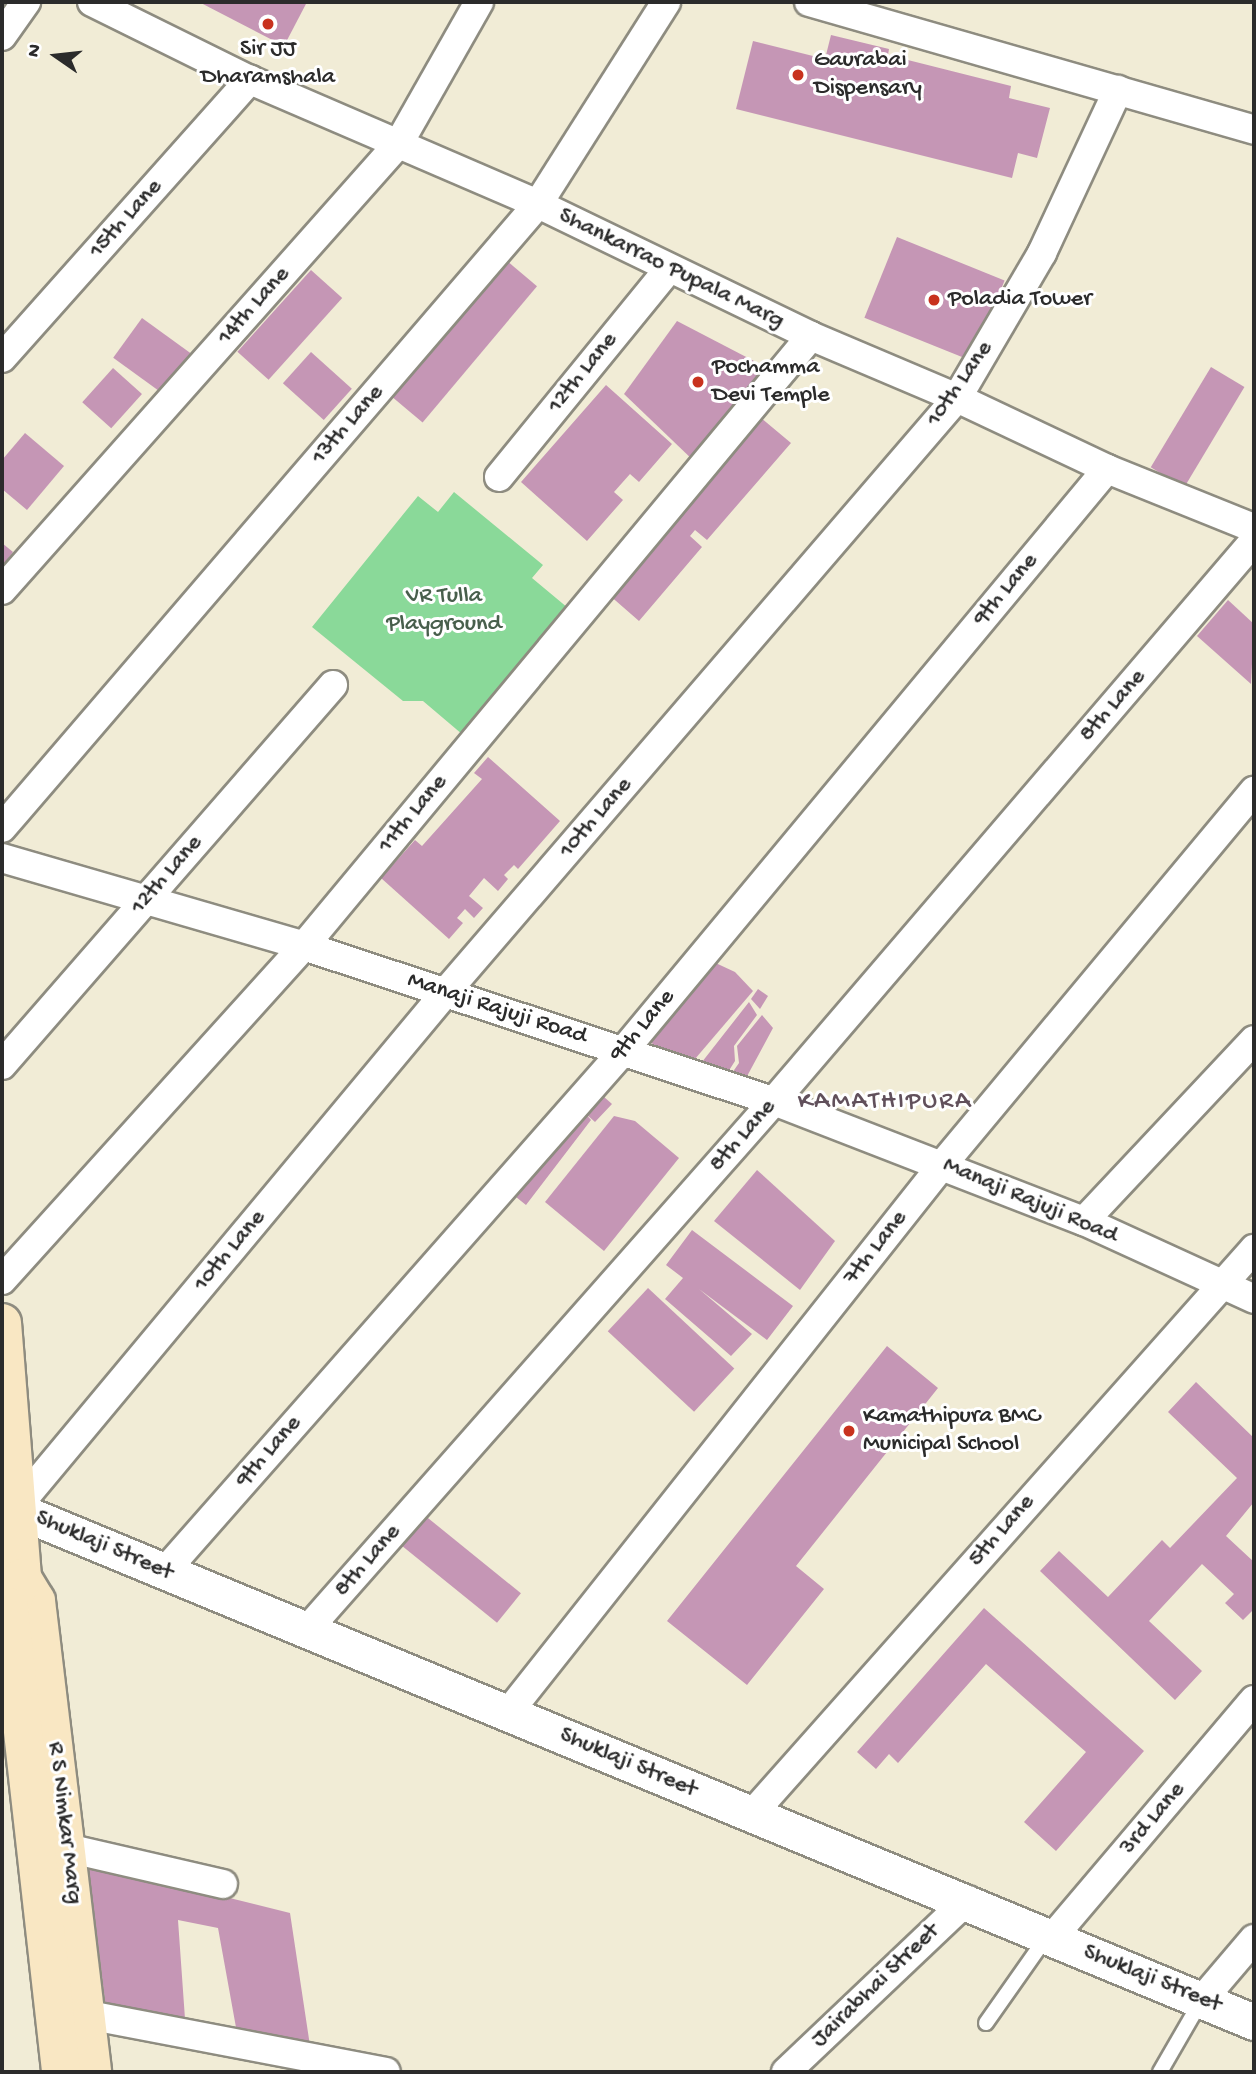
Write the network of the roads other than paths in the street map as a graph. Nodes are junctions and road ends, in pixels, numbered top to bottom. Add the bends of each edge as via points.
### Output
1 (26, 2) edge
2 (92, 2) edge
3 (479, 2) edge
4 (666, 2) edge
5 (809, 2) edge
6 (2, 36) edge
7 (250, 80) junction
8 (1118, 90) junction
9 (1254, 130) edge
10 (399, 143) junction
11 (538, 204) junction
12 (667, 270) junction
13 (811, 336) junction
14 (2, 358) edge
15 (957, 398) junction
16 (1107, 469) junction
17 (499, 477) dead end
18 (1254, 528) edge
19 (1254, 541) edge
20 (2, 590) edge
21 (333, 685) dead end
22 (1254, 791) edge
23 (2, 828) edge
24 (2, 858) edge
25 (146, 898) junction
26 (304, 946) junction
27 (445, 993) junction
28 (1254, 1040) edge
29 (625, 1049) junction
30 (2, 1065) edge
31 (775, 1101) junction
32 (943, 1164) junction
33 (1084, 1221) junction
34 (1254, 1249) edge
35 (2, 1280) edge
36 (1220, 1284) junction
37 (1254, 1299) edge
38 (2, 1323) edge
39 (9, 1506) edge
40 (165, 1571) junction
41 (22, 1578) junction
42 (307, 1630) junction
43 (1254, 1700) edge
44 (508, 1713) junction
45 (752, 1814) junction
46 (67, 1848) junction
47 (223, 1884) dead end
48 (967, 1900) junction
49 (1052, 1938) junction
50 (1254, 1939) edge
51 (1202, 2000) junction
52 (88, 2015) junction
53 (1254, 2022) edge
54 (986, 2023) dead end
55 (61, 2072) edge
56 (92, 2072) edge
57 (386, 2072) edge
58 (786, 2072) edge
59 (1160, 2072) edge

1 - 6 street
2 - 7 street, Shankarrao Pupala Marg
3 - 10 street, 14th Lane
4 - 11 street, 13th Lane
5 - 8 street
7 - 10 street, Shankarrao Pupala Marg
7 - 14 street, 15th Lane
8 - 9 street
8 - 15 street, 10th Lane via 1042,253
10 - 11 street, Shankarrao Pupala Marg
10 - 20 street, 14th Lane
11 - 12 street, Shankarrao Pupala Marg
11 - 23 street, 13th Lane
12 - 13 street, Shankarrao Pupala Marg
12 - 17 street, 12th Lane
13 - 15 street, Shankarrao Pupala Marg
13 - 26 street, 11th Lane
15 - 16 street, Shankarrao Pupala Marg
15 - 27 street, 10th Lane
16 - 18 street, Shankarrao Pupala Marg
16 - 29 street, 9th Lane
19 - 31 street, 8th Lane
21 - 25 street, 12th Lane
22 - 32 street, 7th Lane
24 - 25 street, Manaji Rajuji Road
25 - 26 street, Manaji Rajuji Road
25 - 30 street, 12th Lane
26 - 27 street, Manaji Rajuji Road
26 - 35 street, 11th Lane
27 - 29 street, Manaji Rajuji Road
27 - 39 street, 10th Lane
28 - 33 street
29 - 31 street, Manaji Rajuji Road
29 - 40 street, 9th Lane
31 - 32 street, Manaji Rajuji Road
31 - 42 street, 8th Lane
32 - 33 street, Manaji Rajuji Road
32 - 44 street, 7th Lane
33 - 36 street, Manaji Rajuji Road
34 - 36 street, 5th Lane
36 - 37 street, Manaji Rajuji Road
36 - 45 street, 5th Lane
38 - 39 main road, R S Nimkar Marg
39 - 40 street, Shuklaji Street
39 - 41 main road, R S Nimkar Marg
40 - 42 street, Shuklaji Street
41 - 46 main road, R S Nimkar Marg via 36,1601
41 - 55 main road, R S Nimkar Marg via 9,1607
42 - 44 street, Shuklaji Street
43 - 49 street, 3rd Lane
44 - 45 street, Shuklaji Street
45 - 48 street, Shuklaji Street
46 - 47 street
46 - 52 main road, R S Nimkar Marg
48 - 49 street, Shuklaji Street
48 - 58 street, Jairabhai Street
49 - 51 street, Shuklaji Street
49 - 54 lane via 1045,1939
50 - 51 street
51 - 53 street, Shuklaji Street
51 - 59 lane
52 - 56 main road, R S Nimkar Marg
52 - 57 street

